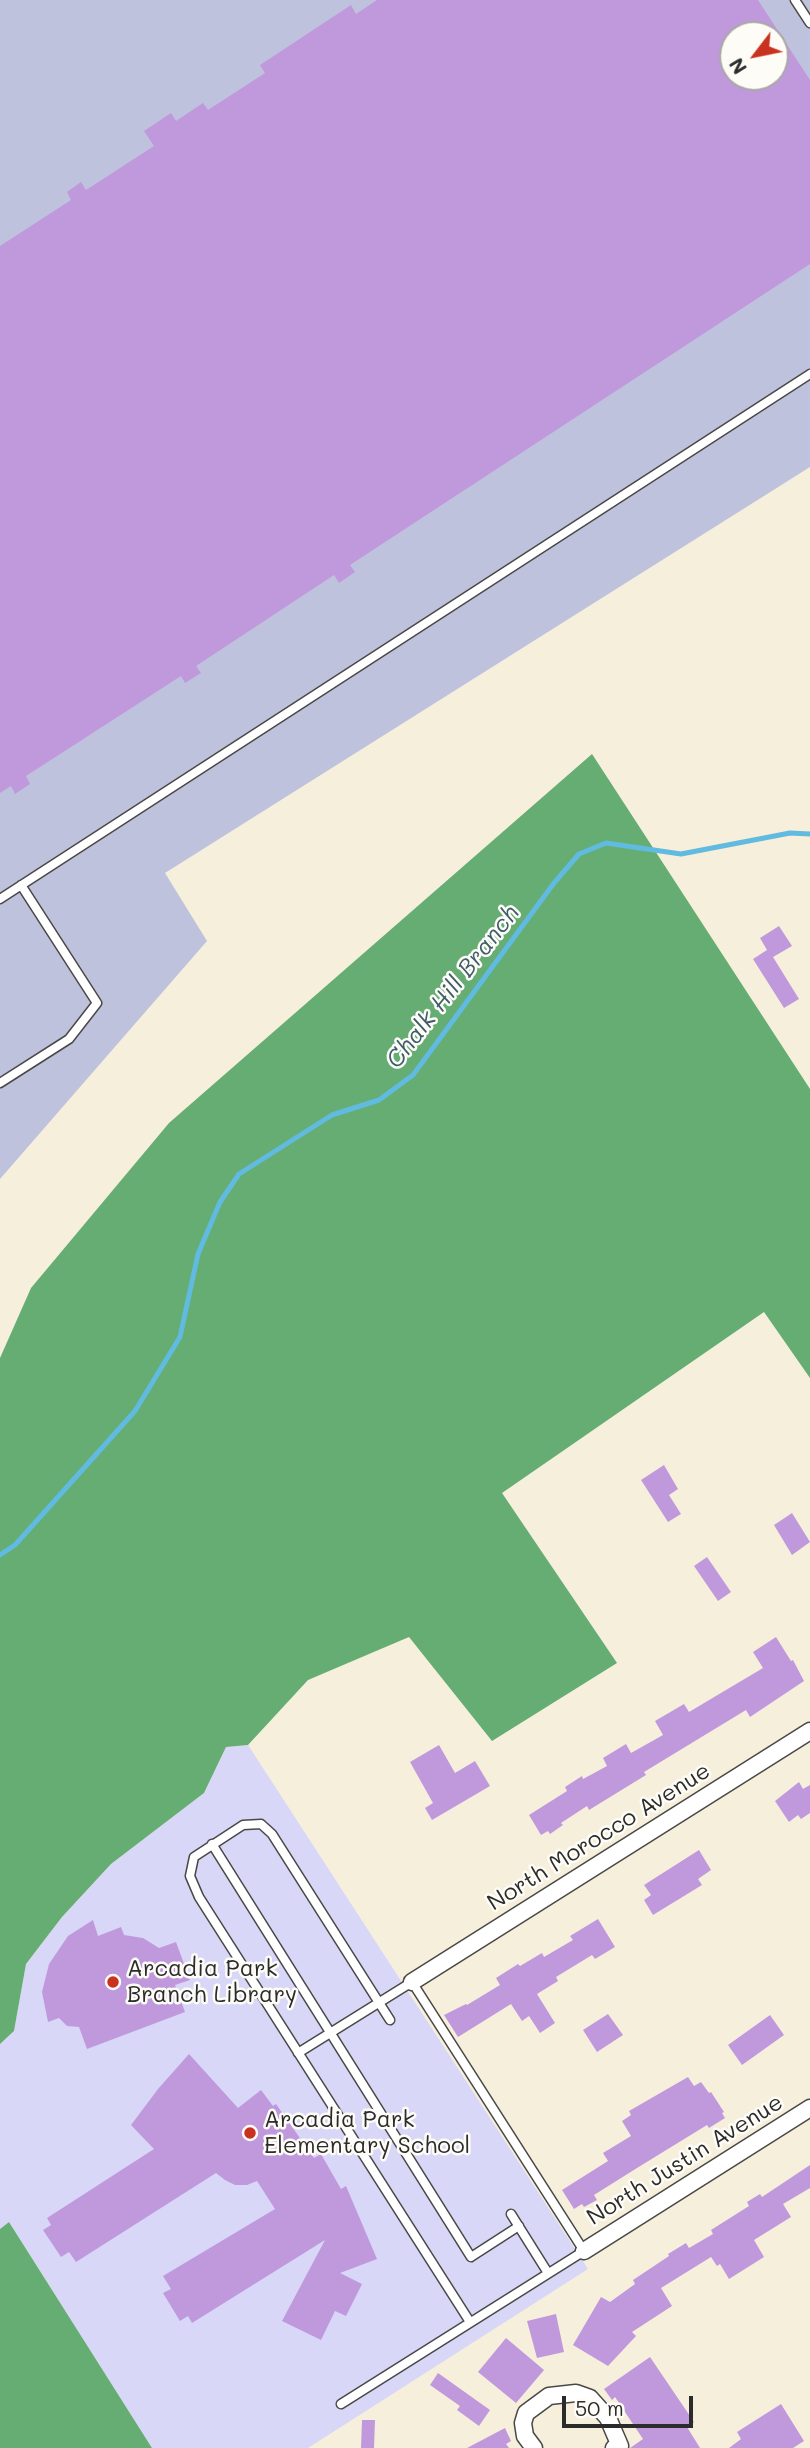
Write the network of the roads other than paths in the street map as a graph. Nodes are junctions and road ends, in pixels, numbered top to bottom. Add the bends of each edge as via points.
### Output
1 (795, 0) edge
2 (810, 23) edge
3 (810, 374) edge
4 (21, 885) junction
5 (0, 899) edge
6 (0, 1083) edge
7 (810, 1731) edge
8 (212, 1844) junction
9 (412, 1982) junction
10 (379, 2002) junction
11 (390, 2020) dead end
12 (331, 2032) junction
13 (298, 2053) junction
14 (810, 2108) edge
15 (511, 2214) dead end
16 (519, 2226) junction
17 (584, 2250) junction
18 (548, 2273) junction
19 (470, 2322) junction
20 (341, 2404) dead end
21 (534, 2448) edge
22 (619, 2448) edge

1 - 2 lane
3 - 4 lane
4 - 5 lane
4 - 6 lane via 97,1003 69,1038
7 - 9 street, North Morocco Avenue
8 - 10 lane via 243,1825 261,1824 272,1834
8 - 12 lane
8 - 13 lane via 194,1857 190,1876
9 - 10 lane
9 - 17 lane
10 - 11 lane
10 - 12 lane
12 - 13 lane
12 - 16 lane via 471,2257
13 - 19 lane
14 - 17 street, North Justin Avenue
15 - 16 lane
16 - 18 lane
17 - 18 lane
18 - 19 lane
19 - 20 lane
21 - 22 street via 523,2423 526,2413 549,2396 576,2393 599,2406

